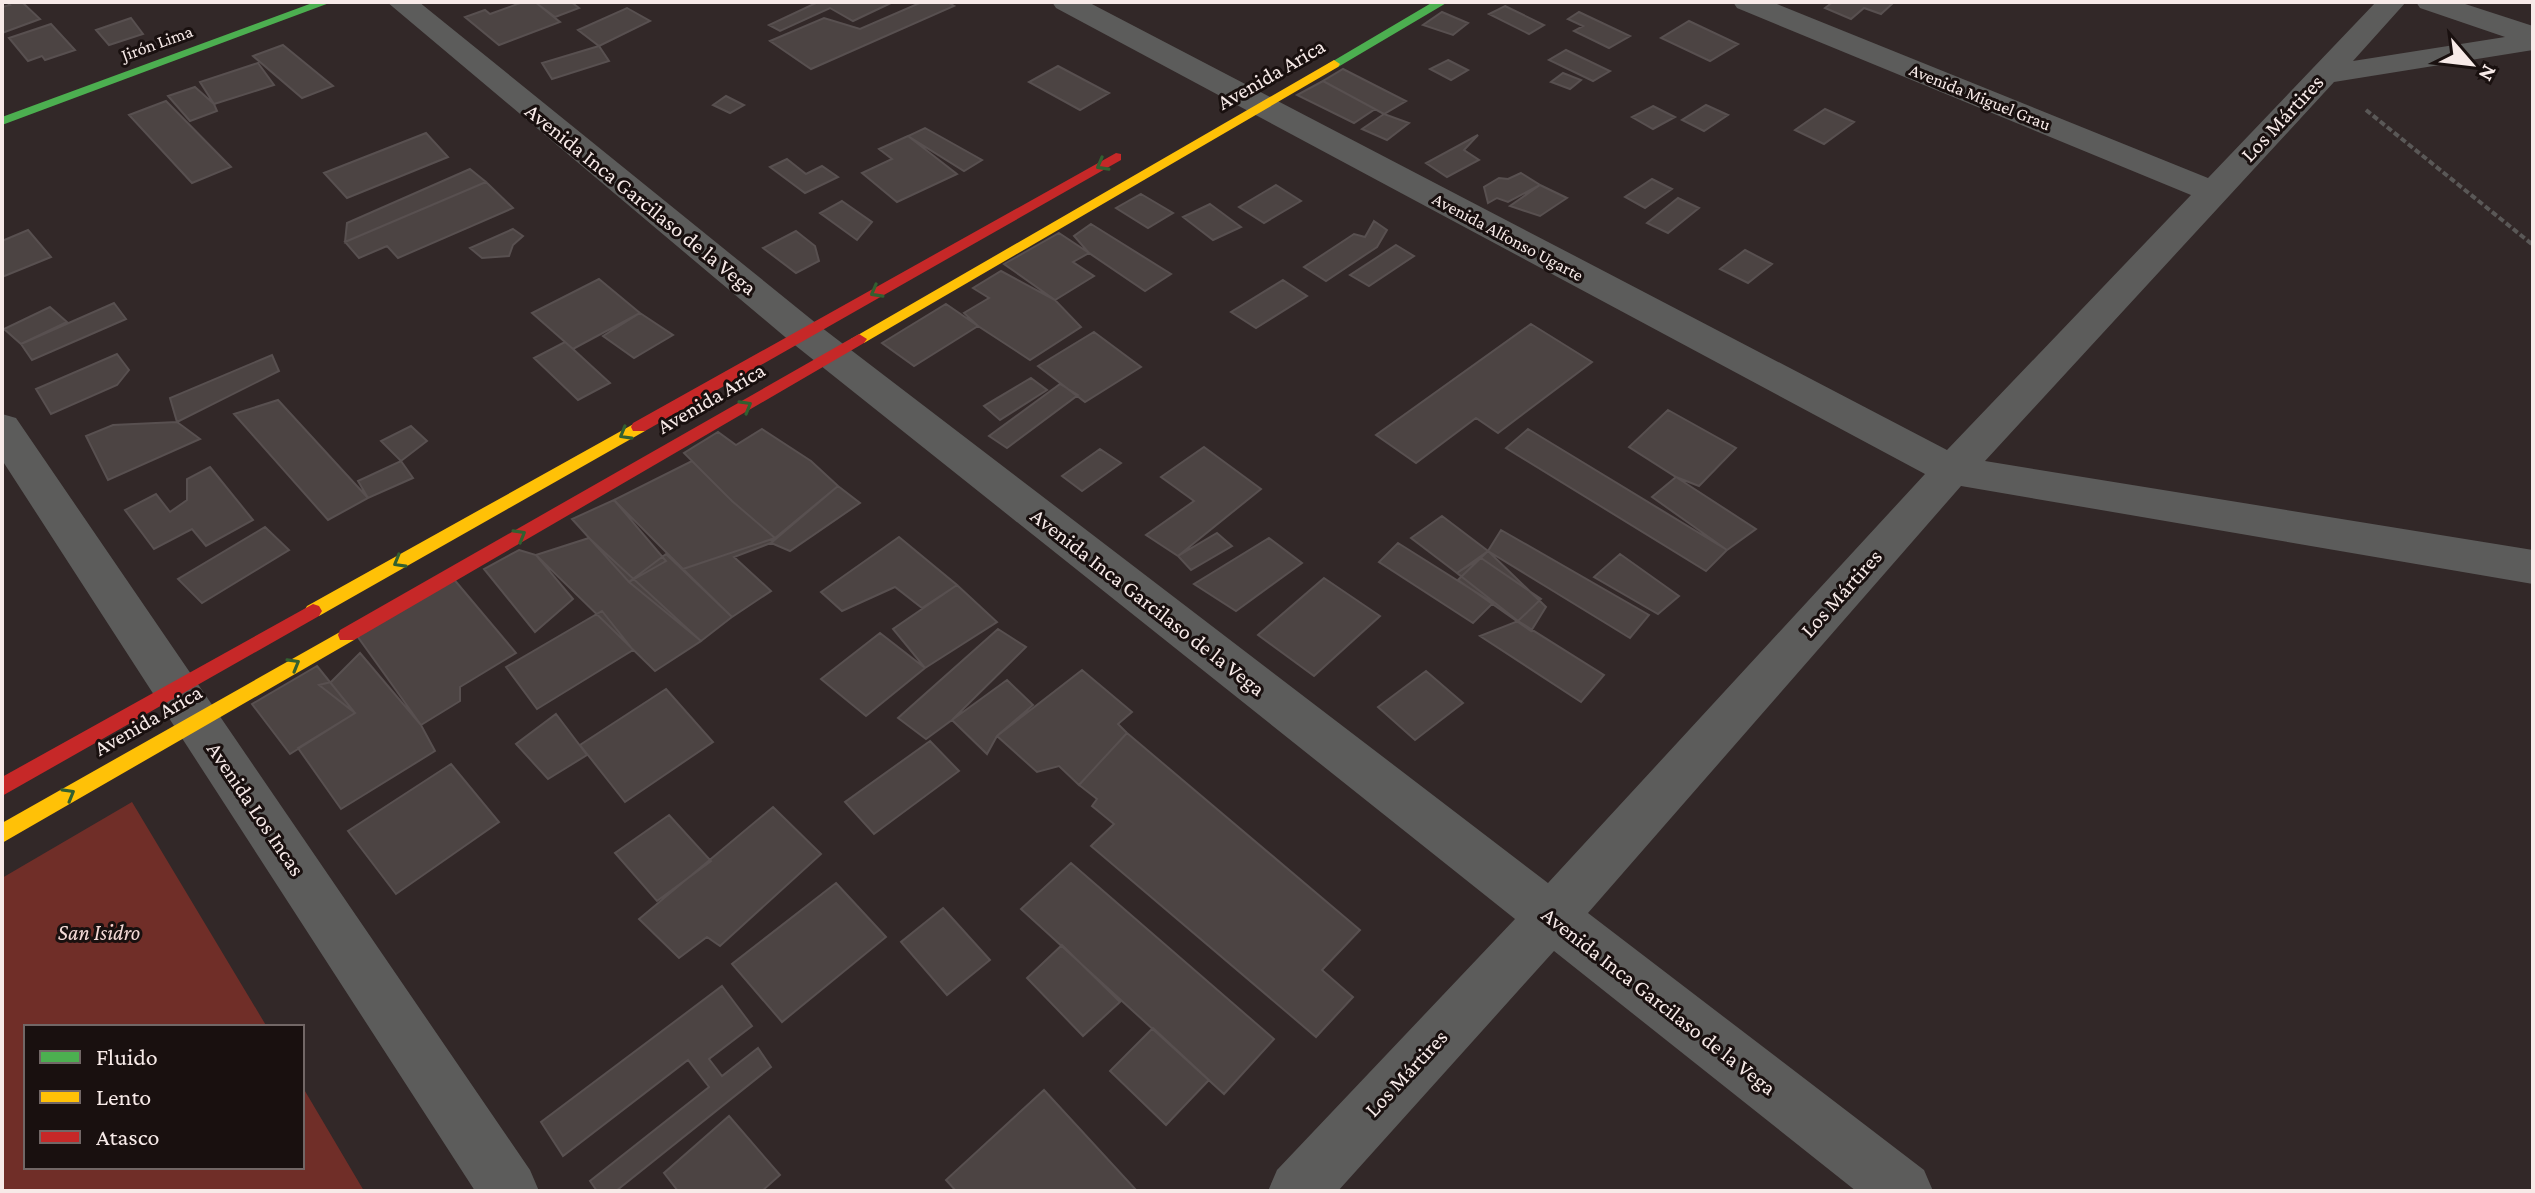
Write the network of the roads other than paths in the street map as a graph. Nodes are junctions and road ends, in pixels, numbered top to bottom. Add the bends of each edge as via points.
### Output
1 (326, 2) edge
2 (401, 2) edge
3 (1066, 2) edge
4 (1442, 2) edge
5 (1747, 2) edge
6 (2392, 2) edge
7 (2430, 2) edge
8 (2533, 39) edge
9 (2323, 75) junction
10 (1242, 94) junction
11 (2, 121) edge
12 (1135, 146) dead end
13 (2213, 192) junction
14 (818, 344) junction
15 (2, 428) edge
16 (1952, 470) junction
17 (2533, 567) edge
18 (186, 704) junction
19 (2, 787) edge
20 (2, 834) edge
21 (1551, 917) junction
22 (509, 1191) edge
23 (1298, 1191) edge
24 (1903, 1191) edge

1 - 11 street, Jirón Lima
2 - 14 street, Avenida Inca Garcilaso de la Vega
3 - 10 street, Avenida Alfonso Ugarte
4 - 10 street, Avenida Arica
5 - 13 street, Avenida Miguel Grau
6 - 9 street, Los Mártires
7 - 8 street
8 - 9 street
9 - 13 street, Los Mártires
10 - 14 street, Avenida Arica
10 - 16 street, Avenida Alfonso Ugarte
12 -> 14 street, Avenida Arica
13 - 16 street, Los Mártires
14 -> 18 street, Avenida Arica
18 -> 14 street, Avenida Arica
14 - 21 street, Avenida Inca Garcilaso de la Vega
15 - 18 street, Avenida Los Incas
16 - 17 street, Avenida Alfonso Ugarte
16 - 21 street, Los Mártires
18 - 19 street, Avenida Arica
20 -> 18 street, Avenida Arica
18 - 22 street, Avenida Los Incas
21 - 23 street, Los Mártires
21 - 24 street, Avenida Inca Garcilaso de la Vega

